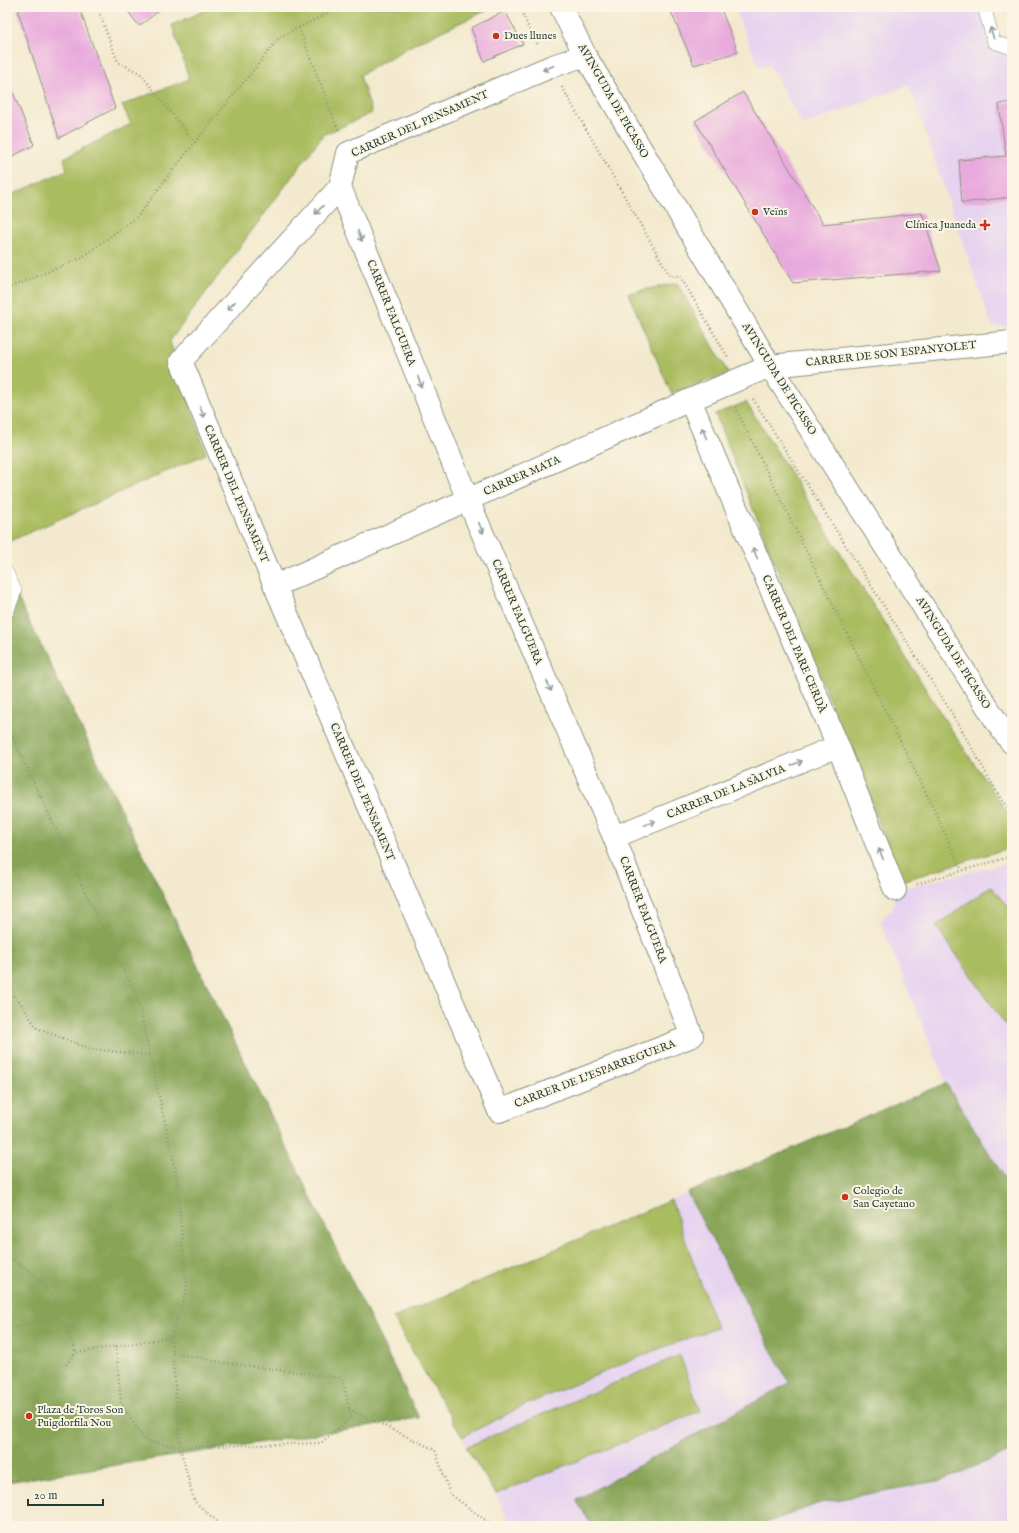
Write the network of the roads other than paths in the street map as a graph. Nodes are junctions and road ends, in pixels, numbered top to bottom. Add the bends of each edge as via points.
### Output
1 (561, 7) edge
2 (984, 7) edge
3 (1012, 48) edge
4 (584, 55) junction
5 (340, 187) junction
6 (1012, 342) edge
7 (770, 366) junction
8 (690, 400) junction
9 (468, 500) junction
10 (7, 573) edge
11 (275, 586) junction
12 (7, 612) edge
13 (1012, 743) edge
14 (838, 746) junction
15 (614, 837) junction
16 (895, 890) road end
17 (692, 1036) joint
18 (498, 1111) joint

1 - 4 street, AVINGUDA DE PICASSO
3 -> 2 lane via 994,42
4 -> 5 street, CARRER DEL PENSAMENT via 348,153
4 - 7 street, AVINGUDA DE PICASSO
5 -> 9 street, CARRER FALGUERA
5 -> 11 street, CARRER DEL PENSAMENT via 181,361
6 - 7 street, CARRER DE SON ESPANYOLET
7 - 8 street, CARRER MATA
7 - 13 street, AVINGUDA DE PICASSO
8 - 9 street, CARRER MATA
14 -> 8 street, CARRER DEL PARE CERDÀ
9 - 11 street, CARRER MATA
9 -> 15 street, CARRER FALGUERA
10 - 12 lane via 15,591
11 - 18 street, CARRER DEL PENSAMENT
15 -> 14 street, CARRER DE LA SÀLVIA
16 -> 14 street, CARRER DEL PARE CERDÀ
15 - 17 street, CARRER FALGUERA
17 - 18 street, CARRER DE L'ESPARREGUERA

